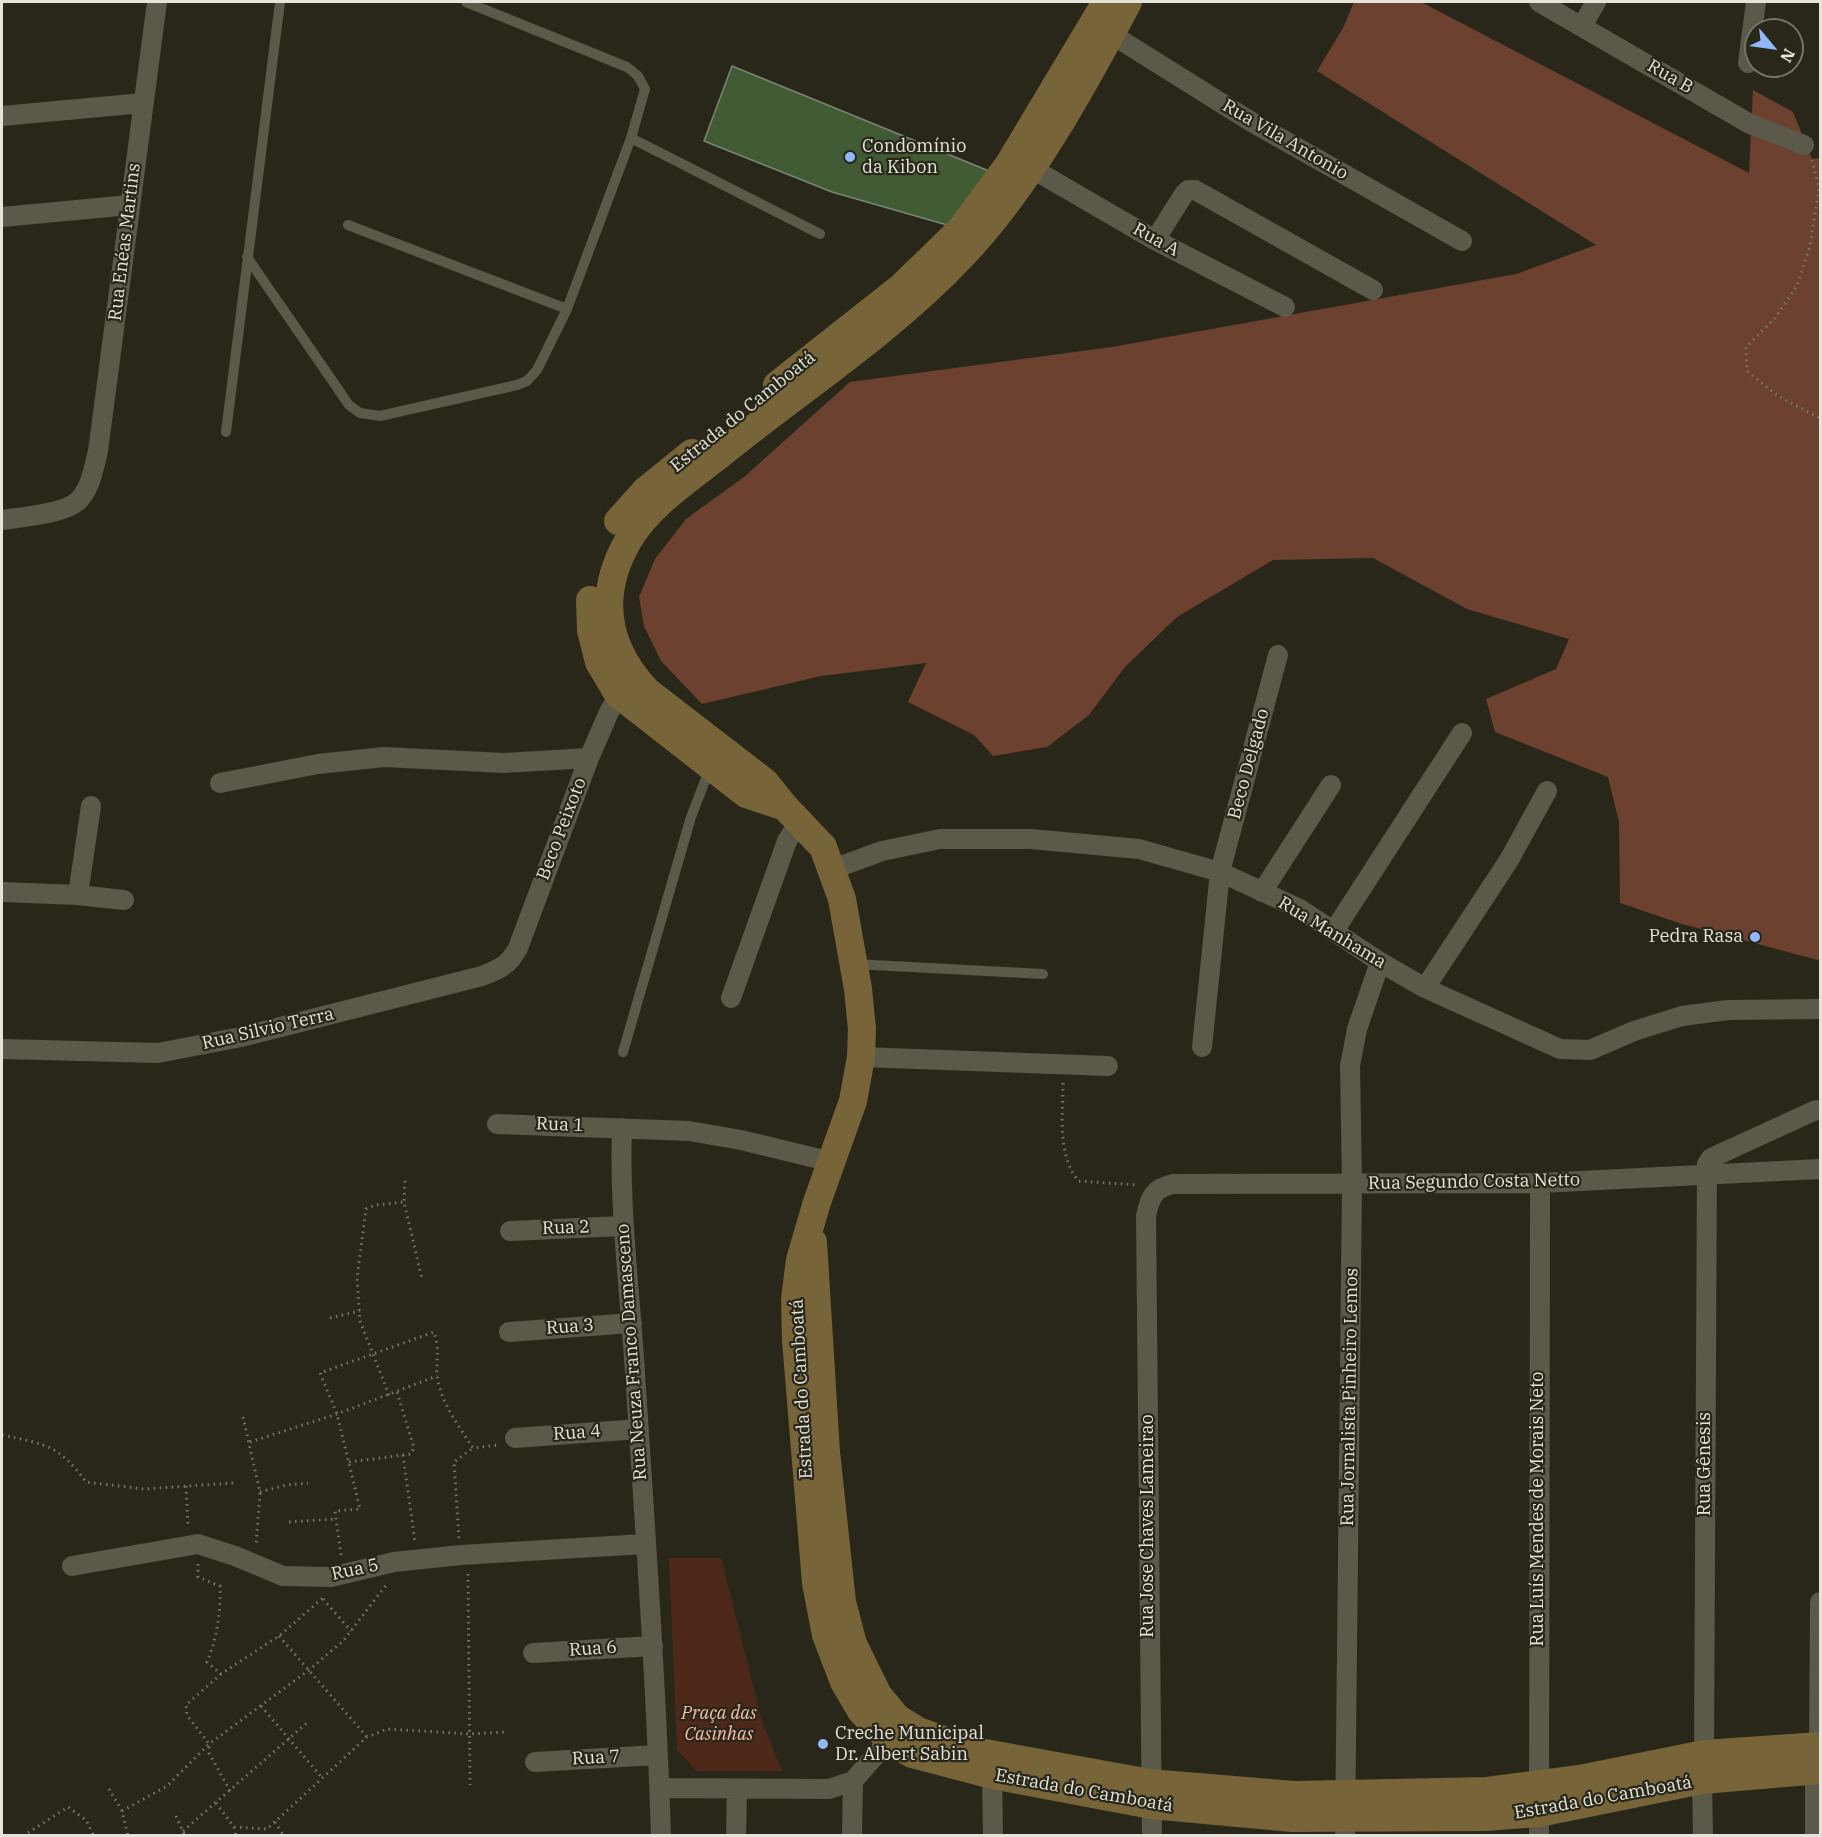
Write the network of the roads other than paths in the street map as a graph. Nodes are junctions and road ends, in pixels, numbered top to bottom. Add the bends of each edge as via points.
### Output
1 (157, 2) edge
2 (280, 2) edge
3 (466, 2) edge
4 (1106, 2) edge
5 (1128, 2) edge
6 (1539, 2) edge
7 (1596, 2) edge
8 (1756, 2) edge
9 (1754, 18) edge
10 (1582, 26) junction
11 (1111, 34) junction
12 (143, 103) junction
13 (2, 116) edge
14 (631, 138) junction
15 (1804, 145) road end
16 (1031, 168) junction
17 (130, 205) junction
18 (2, 217) edge
19 (348, 225) dead end
20 (820, 234) dead end
21 (1155, 240) junction
22 (1461, 241) dead end
23 (247, 257) junction
24 (1373, 290) dead end
25 (1285, 307) dead end
26 (567, 309) junction
27 (795, 382) junction
28 (226, 432) dead end
29 (2, 520) edge
30 (1278, 656) dead end
31 (620, 694) junction
32 (1462, 734) dead end
33 (589, 758) junction
34 (710, 768) junction
35 (220, 783) dead end
36 (1331, 785) dead end
37 (1547, 791) dead end
38 (92, 807) dead end
39 (792, 814) junction
40 (833, 869) junction
41 (1220, 872) junction
42 (1263, 891) junction
43 (2, 892) edge
44 (78, 895) junction
45 (124, 900) dead end
46 (1334, 931) junction
47 (518, 948) joint
48 (1380, 962) junction
49 (854, 964) junction
50 (1043, 974) dead end
51 (1425, 988) junction
52 (731, 998) dead end
53 (1821, 1009) edge
54 (1202, 1047) dead end
55 (2, 1049) edge
56 (624, 1052) dead end
57 (861, 1057) junction
58 (1108, 1066) dead end
59 (1816, 1110) dead end
60 (497, 1124) dead end
61 (622, 1128) junction
62 (832, 1162) junction
63 (1821, 1169) edge
64 (1707, 1175) junction
65 (1352, 1183) junction
66 (1540, 1183) junction
67 (1146, 1216) joint
68 (623, 1226) junction
69 (510, 1231) dead end
70 (632, 1323) junction
71 (508, 1332) dead end
72 (639, 1429) junction
73 (515, 1438) road end
74 (823, 1529) junction
75 (645, 1544) junction
76 (72, 1566) dead end
77 (1821, 1602) edge
78 (653, 1646) junction
79 (533, 1653) dead end
80 (889, 1740) junction
81 (657, 1755) junction
82 (1819, 1758) edge
83 (535, 1761) dead end
84 (1703, 1767) junction
85 (992, 1775) junction
86 (853, 1781) junction
87 (660, 1788) junction
88 (737, 1788) junction
89 (1151, 1794) junction
90 (1538, 1811) edge
91 (1345, 1816) edge
92 (661, 1836) edge
93 (736, 1836) edge
94 (852, 1836) edge
95 (993, 1836) edge
96 (1152, 1836) edge
97 (1702, 1836) edge
98 (1815, 1836) edge

1 - 12 street, Rua Enéas Martins
2 - 23 lane
3 - 14 lane via 627,67 638,76 645,89 644,99
4 - 27 main road, Estrada do Camboatá via 1009,164 961,230
5 - 11 main road, Estrada do Camboatá
6 - 10 street, Rua B
7 - 10 street
8 - 9 street
10 - 15 street, Rua B via 1750,124
11 - 16 main road, Estrada do Camboatá
11 - 22 street, Rua Vila Antonio via 1250,121
12 - 13 street
12 - 17 street, Rua Enéas Martins
14 - 20 lane
14 - 26 lane
16 - 21 street, Rua A
16 - 27 main road, Estrada do Camboatá via 985,231 939,280 847,356
17 - 18 street
17 - 29 street, Rua Enéas Martins via 98,451 90,482 79,500 62,509
19 - 26 lane
21 - 24 street via 1184,194 1195,190
21 - 25 street, Rua A
23 - 26 lane via 349,405 360,413 380,416 527,381 537,370
23 - 28 lane
27 - 31 main road, Estrada do Camboatá via 654,510 629,540 613,578 609,609
30 - 41 street, Beco Delgado
31 - 33 street, Beco Peixoto
31 - 34 main road, Estrada do Camboatá
31 - 39 main road, Estrada do Camboatá via 647,691 765,782
32 - 46 street
33 - 35 street via 504,763 384,757 318,764
33 - 47 street, Beco Peixoto
34 - 39 main road, Estrada do Camboatá via 746,794
34 - 56 lane via 691,817
36 - 42 street
37 - 51 street via 1509,860
38 - 44 street
39 - 40 main road, Estrada do Camboatá via 818,839
39 - 52 street via 787,841
40 - 41 street, Rua Manhama via 882,851 940,839 1031,839 1139,849
40 - 49 main road, Estrada do Camboatá via 846,913
41 - 42 street, Rua Manhama
41 - 54 street, Beco Delgado
42 - 46 street, Rua Manhama
43 - 44 street
44 - 45 street
46 - 48 street, Rua Manhama
47 - 55 street, Rua Silvio Terra via 511,962 482,976 241,1037 158,1053
48 - 51 street, Rua Manhama
48 - 65 street, Rua Jornalista Pinheiro Lemos via 1357,1029 1350,1066
49 - 50 lane
49 - 57 main road, Estrada do Camboatá via 862,1029
51 - 53 street, Rua Manhama via 1537,1040 1579,1051 1682,1016 1728,1010
57 - 58 street
57 - 62 main road, Estrada do Camboatá via 853,1101
59 - 64 street via 1711,1158
60 - 61 street, Rua 1
61 - 62 street via 710,1134
61 - 68 street, Rua Neuza Franco Damasceno
62 - 74 main road, Estrada do Camboatá via 811,1225 826,1452
63 - 64 street, Rua Segundo Costa Netto
64 - 66 street, Rua Segundo Costa Netto
64 - 84 street, Rua Gênesis
65 - 66 street, Rua Segundo Costa Netto
65 - 67 street, Rua Segundo Costa Netto via 1173,1184 1160,1187 1151,1197
65 - 91 street, Rua Jornalista Pinheiro Lemos
66 - 90 street, Rua Luís Mendes de Morais Neto
67 - 89 street, Rua Jose Chaves Lameirao
68 - 69 street, Rua 2
68 - 70 street, Rua Neuza Franco Damasceno
70 - 71 street, Rua 3
70 - 72 street, Rua Neuza Franco Damasceno
72 - 73 street, Rua 4
72 - 75 street, Rua Neuza Franco Damasceno
74 - 80 main road, Estrada do Camboatá via 821,1615 831,1651 852,1698
74 - 89 main road, Estrada do Camboatá via 853,1644 878,1695 904,1723 974,1751
75 - 76 street, Rua 5 via 411,1560 331,1577 283,1576 194,1545
75 - 78 street, Rua Neuza Franco Damasceno
77 - 82 street
78 - 79 street, Rua 6
78 - 81 street, Rua Neuza Franco Damasceno
80 - 85 main road, Estrada do Camboatá via 920,1757
80 - 86 street
81 - 83 street, Rua 7
81 - 87 street, Rua Neuza Franco Damasceno
82 - 84 main road, Estrada do Camboatá
82 - 98 street
84 - 90 main road, Estrada do Camboatá
84 - 97 street, Rua Gênesis
85 - 89 main road, Estrada do Camboatá
85 - 95 street
86 - 88 street via 829,1789
86 - 94 street
87 - 88 street
87 - 92 street
88 - 93 street
89 - 91 main road, Estrada do Camboatá via 1294,1795
89 - 96 street, Rua Jose Chaves Lameirao
90 - 91 main road, Estrada do Camboatá via 1487,1791

